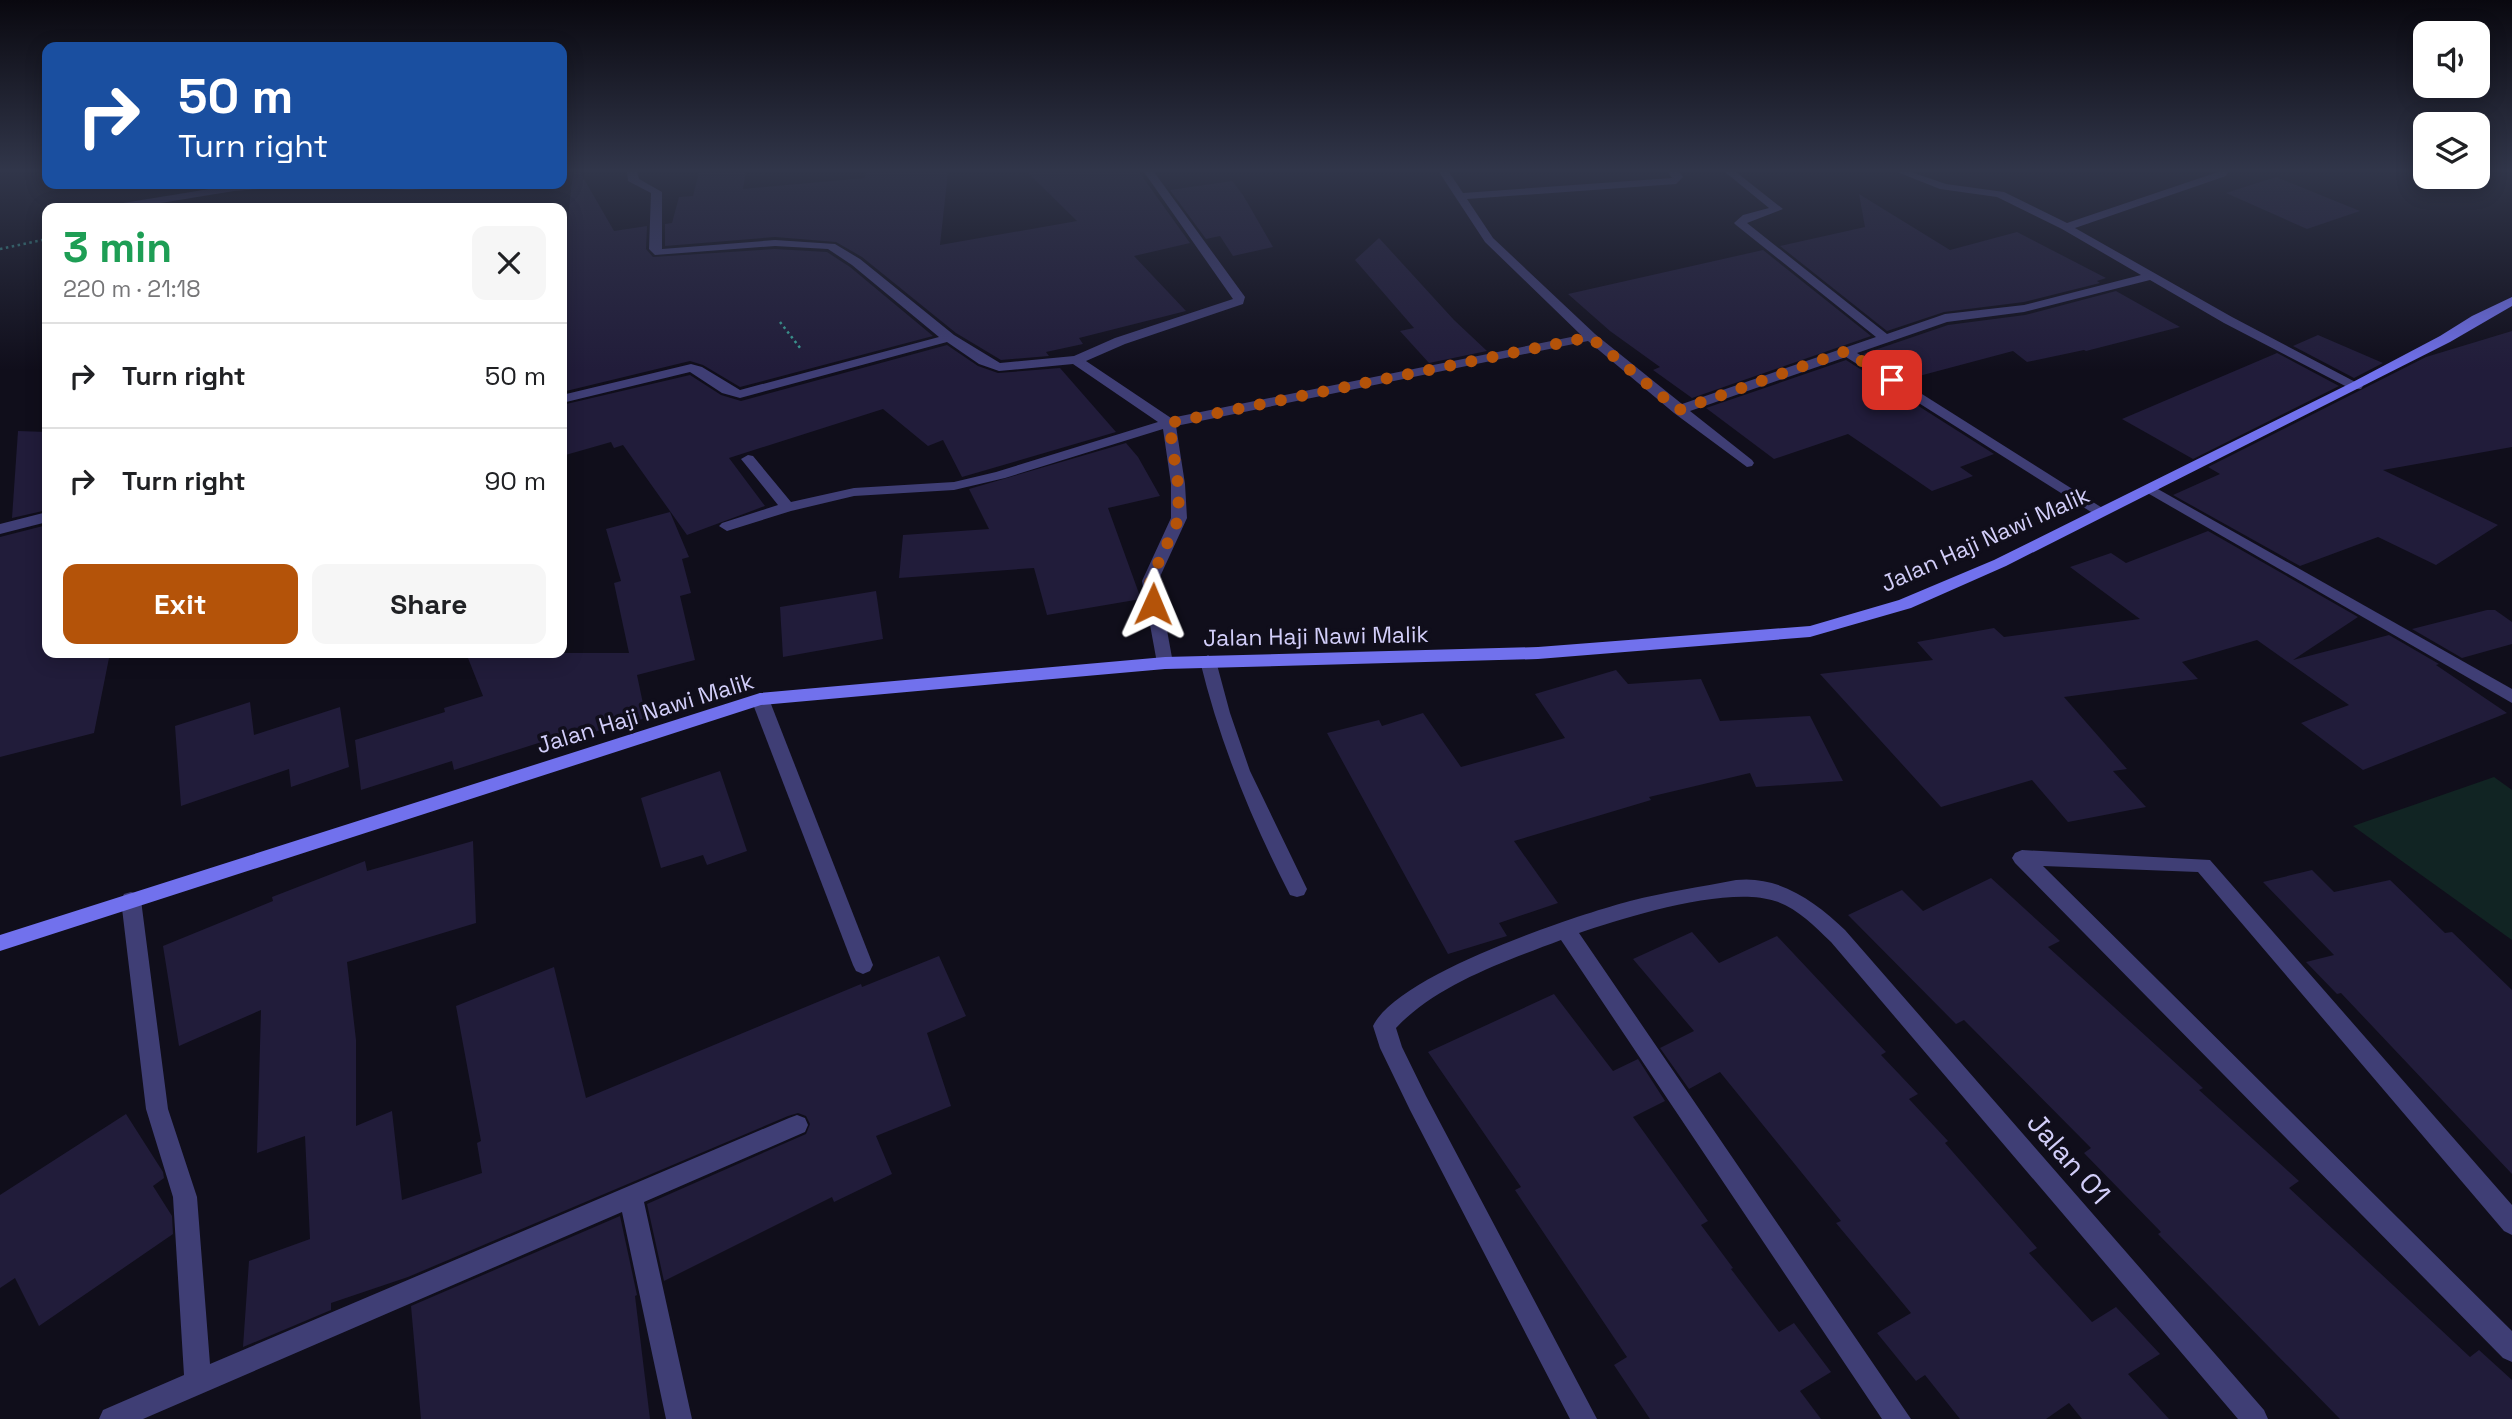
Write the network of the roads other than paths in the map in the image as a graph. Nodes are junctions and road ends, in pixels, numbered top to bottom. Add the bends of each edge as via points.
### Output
1 (655, 238) edge
2 (1197, 238) edge
3 (1488, 238) edge
4 (1760, 238) edge
5 (2086, 238) edge
6 (2152, 276) junction
7 (2512, 301) edge
8 (1590, 337) junction
9 (949, 338) junction
10 (1885, 338) junction
11 (1846, 351) junction
12 (1076, 360) junction
13 (2356, 386) junction
14 (567, 398) edge
15 (1679, 410) junction
16 (1169, 423) junction
17 (748, 459) dead end
18 (1747, 463) dead end
19 (2149, 488) junction
20 (788, 507) junction
21 (2099, 512) junction
22 (42, 518) edge
23 (727, 526) dead end
24 (0, 529) edge
25 (1208, 661) junction
26 (1165, 663) junction
27 (2512, 697) edge
28 (760, 699) junction
29 (1297, 889) dead end
30 (131, 900) junction
31 (1566, 930) junction
32 (0, 943) edge
33 (863, 965) dead end
34 (797, 1125) dead end
35 (631, 1198) junction
36 (2512, 1223) edge
37 (2512, 1349) edge
38 (198, 1383) junction
39 (112, 1419) edge
40 (679, 1419) edge
41 (1584, 1419) edge
42 (1898, 1419) edge
43 (2255, 1419) edge

1 - 9 street via 659,253 775,243 831,246
2 - 12 street via 1239,301
3 - 8 street
4 - 10 street
5 - 6 street
6 - 10 street via 2031,306 1945,318
6 - 13 street
7 - 13 main road, Jalan Haji Nawi Malik
8 - 15 street
8 - 16 street
9 - 12 street via 999,367
9 - 14 street via 740,394 730,393 701,370 691,368
10 - 11 street
11 - 15 street
11 - 21 street
12 - 16 street
13 - 19 main road, Jalan Haji Nawi Malik
15 - 18 street
16 - 20 street via 954,486 854,492
16 - 26 street via 1179,518 1150,581
17 - 20 street
19 - 21 main road, Jalan Haji Nawi Malik
19 - 27 street
20 - 23 street
21 - 25 main road, Jalan Haji Nawi Malik via 1905,604 1810,631 1538,653
22 - 24 street
25 - 26 main road, Jalan Haji Nawi Malik
25 - 29 street via 1241,771
26 - 28 main road, Jalan Haji Nawi Malik
28 - 30 main road, Jalan Haji Nawi Malik
28 - 33 street
30 - 32 main road, Jalan Haji Nawi Malik
30 - 38 street via 157,1109 185,1197
31 - 41 street, Jalan O1 via 1454,977 1392,1014 1384,1026 1418,1103
31 - 42 street
31 - 43 street, Jalan O1 via 1615,913 1750,887 1807,906 1838,936
34 - 35 street
35 - 38 street
35 - 40 street
36 - 37 street via 2203,865 2022,858
38 - 39 street

